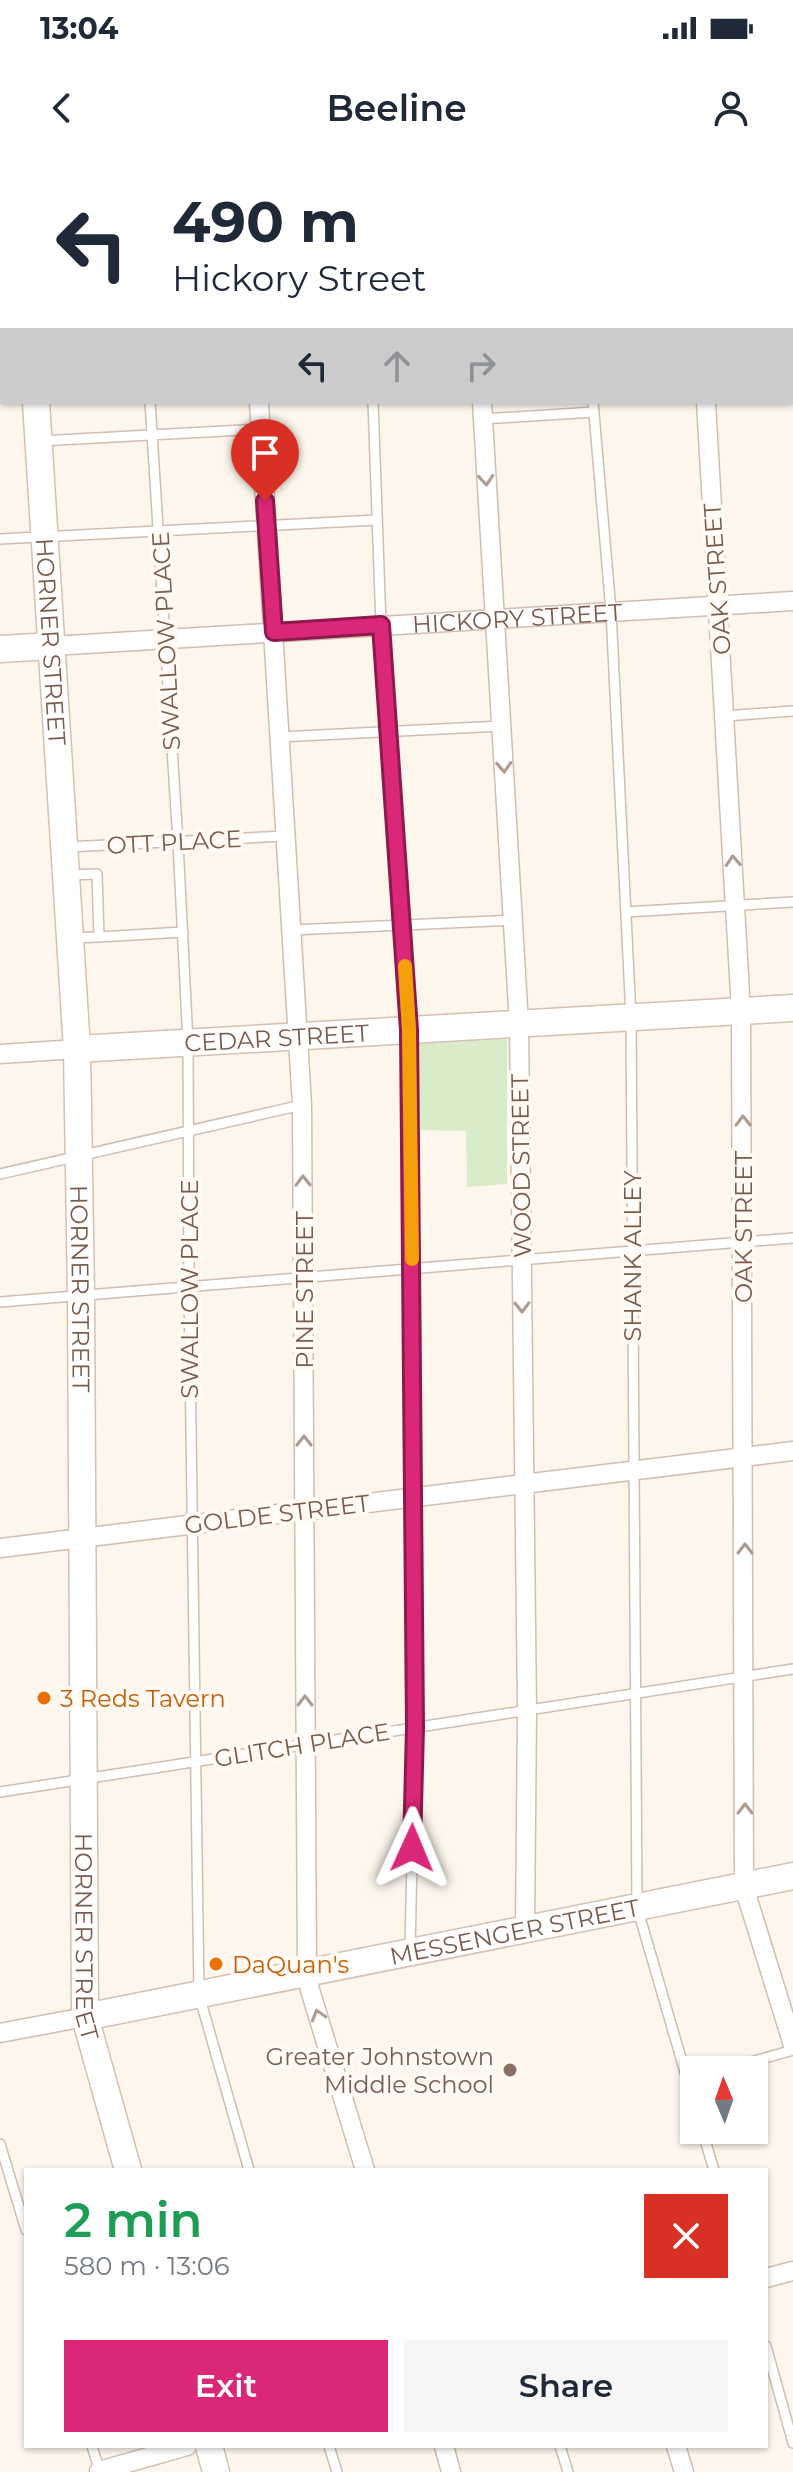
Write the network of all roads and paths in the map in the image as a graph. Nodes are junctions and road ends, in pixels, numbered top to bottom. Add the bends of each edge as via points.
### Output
1 (36, 404) edge
2 (150, 404) edge
3 (259, 404) edge
4 (373, 404) edge
5 (706, 404) edge
6 (594, 407) edge
7 (482, 410) edge
8 (260, 429) junction
9 (152, 435) junction
10 (38, 441) junction
11 (377, 520) junction
12 (266, 525) junction
13 (160, 532) junction
14 (45, 536) junction
15 (0, 539) edge
16 (793, 601) edge
17 (719, 605) junction
18 (611, 611) junction
19 (495, 618) junction
20 (381, 625) junction
21 (274, 632) junction
22 (165, 640) junction
23 (52, 646) junction
24 (0, 649) edge
25 (793, 711) edge
26 (725, 716) junction
27 (501, 726) junction
28 (388, 731) junction
29 (279, 737) junction
30 (285, 836) junction
31 (178, 842) junction
32 (64, 848) junction
33 (66, 875) junction
34 (793, 902) edge
35 (735, 905) junction
36 (626, 912) junction
37 (513, 920) junction
38 (402, 924) junction
39 (292, 930) junction
40 (183, 932) junction
41 (99, 937) junction
42 (69, 938) junction
43 (793, 1008) edge
44 (741, 1011) junction
45 (631, 1017) junction
46 (519, 1024) junction
47 (409, 1030) junction
48 (299, 1036) junction
49 (188, 1043) junction
50 (77, 1049) junction
51 (0, 1054) edge
52 (302, 1105) junction
53 (189, 1133) junction
54 (80, 1157) junction
55 (0, 1174) edge
56 (793, 1238) edge
57 (744, 1242) junction
58 (632, 1250) junction
59 (522, 1260) junction
60 (412, 1270) junction
61 (304, 1278) junction
62 (189, 1288) junction
63 (81, 1294) junction
64 (0, 1302) edge
65 (793, 1451) edge
66 (744, 1457) junction
67 (634, 1470) junction
68 (524, 1484) junction
69 (412, 1498) junction
70 (304, 1511) junction
71 (192, 1524) junction
72 (82, 1538) junction
73 (0, 1548) edge
74 (793, 1669) edge
75 (745, 1676) junction
76 (637, 1693) junction
77 (527, 1710) junction
78 (415, 1727) junction
79 (305, 1744) junction
80 (196, 1762) junction
81 (83, 1779) junction
82 (0, 1792) edge
83 (793, 1876) edge
84 (744, 1887) junction
85 (637, 1907) junction
86 (525, 1931) junction
87 (410, 1951) junction
88 (307, 1972) junction
89 (199, 1995) junction
90 (85, 2017) junction
91 (0, 2033) edge
92 (793, 2047) edge
93 (684, 2056) edge
94 (766, 2056) edge
95 (0, 2144) edge
96 (706, 2144) edge
97 (127, 2168) edge
98 (248, 2168) edge
99 (364, 2168) edge
100 (713, 2168) edge
101 (24, 2223) edge
102 (793, 2271) edge
103 (768, 2277) edge
104 (768, 2353) edge
105 (793, 2443) edge
106 (93, 2448) edge
107 (180, 2448) edge
108 (210, 2448) edge
109 (330, 2448) edge
110 (445, 2448) edge
111 (561, 2448) edge
112 (677, 2448) edge
113 (99, 2471) edge
114 (216, 2472) edge
115 (337, 2472) edge
116 (451, 2472) edge
117 (568, 2472) edge
118 (684, 2472) edge

1 - 10 main road, HORNER STREET
2 - 9 lane, SWALLOW PLACE
3 - 8 street, PINE STREET
4 - 11 lane
5 - 17 street, OAK STREET
6 - 7 lane
6 - 18 lane, SHANK ALLEY
7 -> 19 street, WOOD STREET
8 - 9 lane
8 - 12 street, PINE STREET
9 - 10 lane
9 - 13 lane, SWALLOW PLACE
10 - 14 main road, HORNER STREET
11 - 12 lane
11 - 20 lane
12 - 13 lane
12 - 21 street, PINE STREET
13 - 14 lane
13 - 22 lane, SWALLOW PLACE
14 - 15 lane
14 - 23 main road, HORNER STREET
16 - 17 street, HICKORY STREET
17 - 18 street, HICKORY STREET
17 - 26 street, OAK STREET
18 - 19 street, HICKORY STREET
18 - 36 lane, SHANK ALLEY
19 - 20 street, HICKORY STREET
19 - 27 street, WOOD STREET
20 - 21 street, HICKORY STREET
20 - 28 lane
21 - 22 street, HICKORY STREET
21 - 29 street, PINE STREET
22 - 23 street, HICKORY STREET
22 - 31 lane, SWALLOW PLACE
23 - 24 main road, HICKORY STREET
23 - 32 main road, HORNER STREET
25 - 26 lane
35 -> 26 street, OAK STREET
27 - 28 lane
27 -> 37 street, WOOD STREET
28 - 29 lane
28 - 38 lane
29 - 30 street, PINE STREET
30 - 31 lane, OTT PLACE
30 - 39 street, PINE STREET
31 - 32 lane, OTT PLACE
31 - 40 lane, SWALLOW PLACE
32 - 33 main road, HORNER STREET
33 - 41 lane via 97,874
33 - 42 main road, HORNER STREET
34 - 35 lane
35 - 36 lane
35 - 44 street, OAK STREET
36 - 45 lane, SHANK ALLEY
37 - 38 lane
37 - 46 street, WOOD STREET
38 - 39 lane
38 - 47 lane
39 - 48 street, PINE STREET
40 - 41 lane
40 - 49 lane, SWALLOW PLACE
41 - 42 lane
42 - 50 main road, HORNER STREET
43 - 44 main road, CEDAR STREET
44 - 45 main road, CEDAR STREET
57 -> 44 street, OAK STREET
45 - 46 main road, CEDAR STREET
45 - 58 lane, SHANK ALLEY
46 - 47 main road, CEDAR STREET
46 - 59 street, WOOD STREET
47 - 48 main road, CEDAR STREET
47 - 60 lane
48 - 49 main road, CEDAR STREET
48 - 52 street, PINE STREET
49 - 50 main road, CEDAR STREET
49 - 53 lane, SWALLOW PLACE
50 - 51 street, CEDAR STREET
50 - 54 main road, HORNER STREET
52 - 53 lane
61 -> 52 street, PINE STREET
53 - 54 lane
53 - 62 lane, SWALLOW PLACE
54 - 55 lane
54 - 63 main road, HORNER STREET
56 - 57 lane
57 - 58 lane
57 - 66 street, OAK STREET
58 - 59 lane
58 - 67 lane, SHANK ALLEY
59 - 60 lane
59 -> 68 street, WOOD STREET
60 - 61 lane
60 - 69 lane
61 - 62 lane
70 -> 61 street, PINE STREET
62 - 63 lane
62 - 71 lane, SWALLOW PLACE
63 - 64 lane
63 - 72 main road, HORNER STREET
65 - 66 street, GOLDE STREET
66 - 67 street, GOLDE STREET
75 -> 66 street, OAK STREET
67 - 68 street, GOLDE STREET
67 - 76 lane, SHANK ALLEY
68 - 69 street, GOLDE STREET
68 - 77 street, WOOD STREET
69 - 70 street, GOLDE STREET
69 - 78 lane
70 - 71 street, GOLDE STREET
79 -> 70 street, PINE STREET
71 - 72 street, GOLDE STREET
71 - 80 lane, SWALLOW PLACE
72 - 73 street, GOLDE STREET
72 - 81 main road, HORNER STREET
74 - 75 lane, GLITCH PLACE
75 - 76 lane, GLITCH PLACE
84 -> 75 street, OAK STREET
76 - 77 lane, GLITCH PLACE
76 - 85 lane, SHANK ALLEY
77 - 78 lane, GLITCH PLACE
77 - 86 street, WOOD STREET
78 - 79 lane, GLITCH PLACE
78 - 87 lane
79 - 80 lane, GLITCH PLACE
79 - 88 street, PINE STREET
80 - 81 lane, GLITCH PLACE
80 - 89 lane, SWALLOW PLACE
81 - 82 lane, GLITCH PLACE
81 - 90 main road, HORNER STREET
83 - 84 main road, MESSENGER STREET
84 - 85 main road, MESSENGER STREET
84 - 92 street, OAK STREET
85 - 86 main road, MESSENGER STREET
85 - 93 lane, SHANK ALLEY
86 - 87 main road, MESSENGER STREET
87 - 88 main road, MESSENGER STREET
88 - 89 main road, MESSENGER STREET
99 -> 88 street, PINE STREET
89 - 90 main road, MESSENGER STREET
89 - 98 lane, SWALLOW PLACE
90 - 91 street, MESSENGER STREET
90 - 97 main road, HORNER STREET
92 - 94 lane
95 - 101 lane
96 - 100 lane
102 - 103 street
104 - 105 lane
106 - 113 lane
107 - 113 street
108 - 114 main road
109 - 115 lane
110 - 116 street
111 - 117 lane
112 - 118 street

